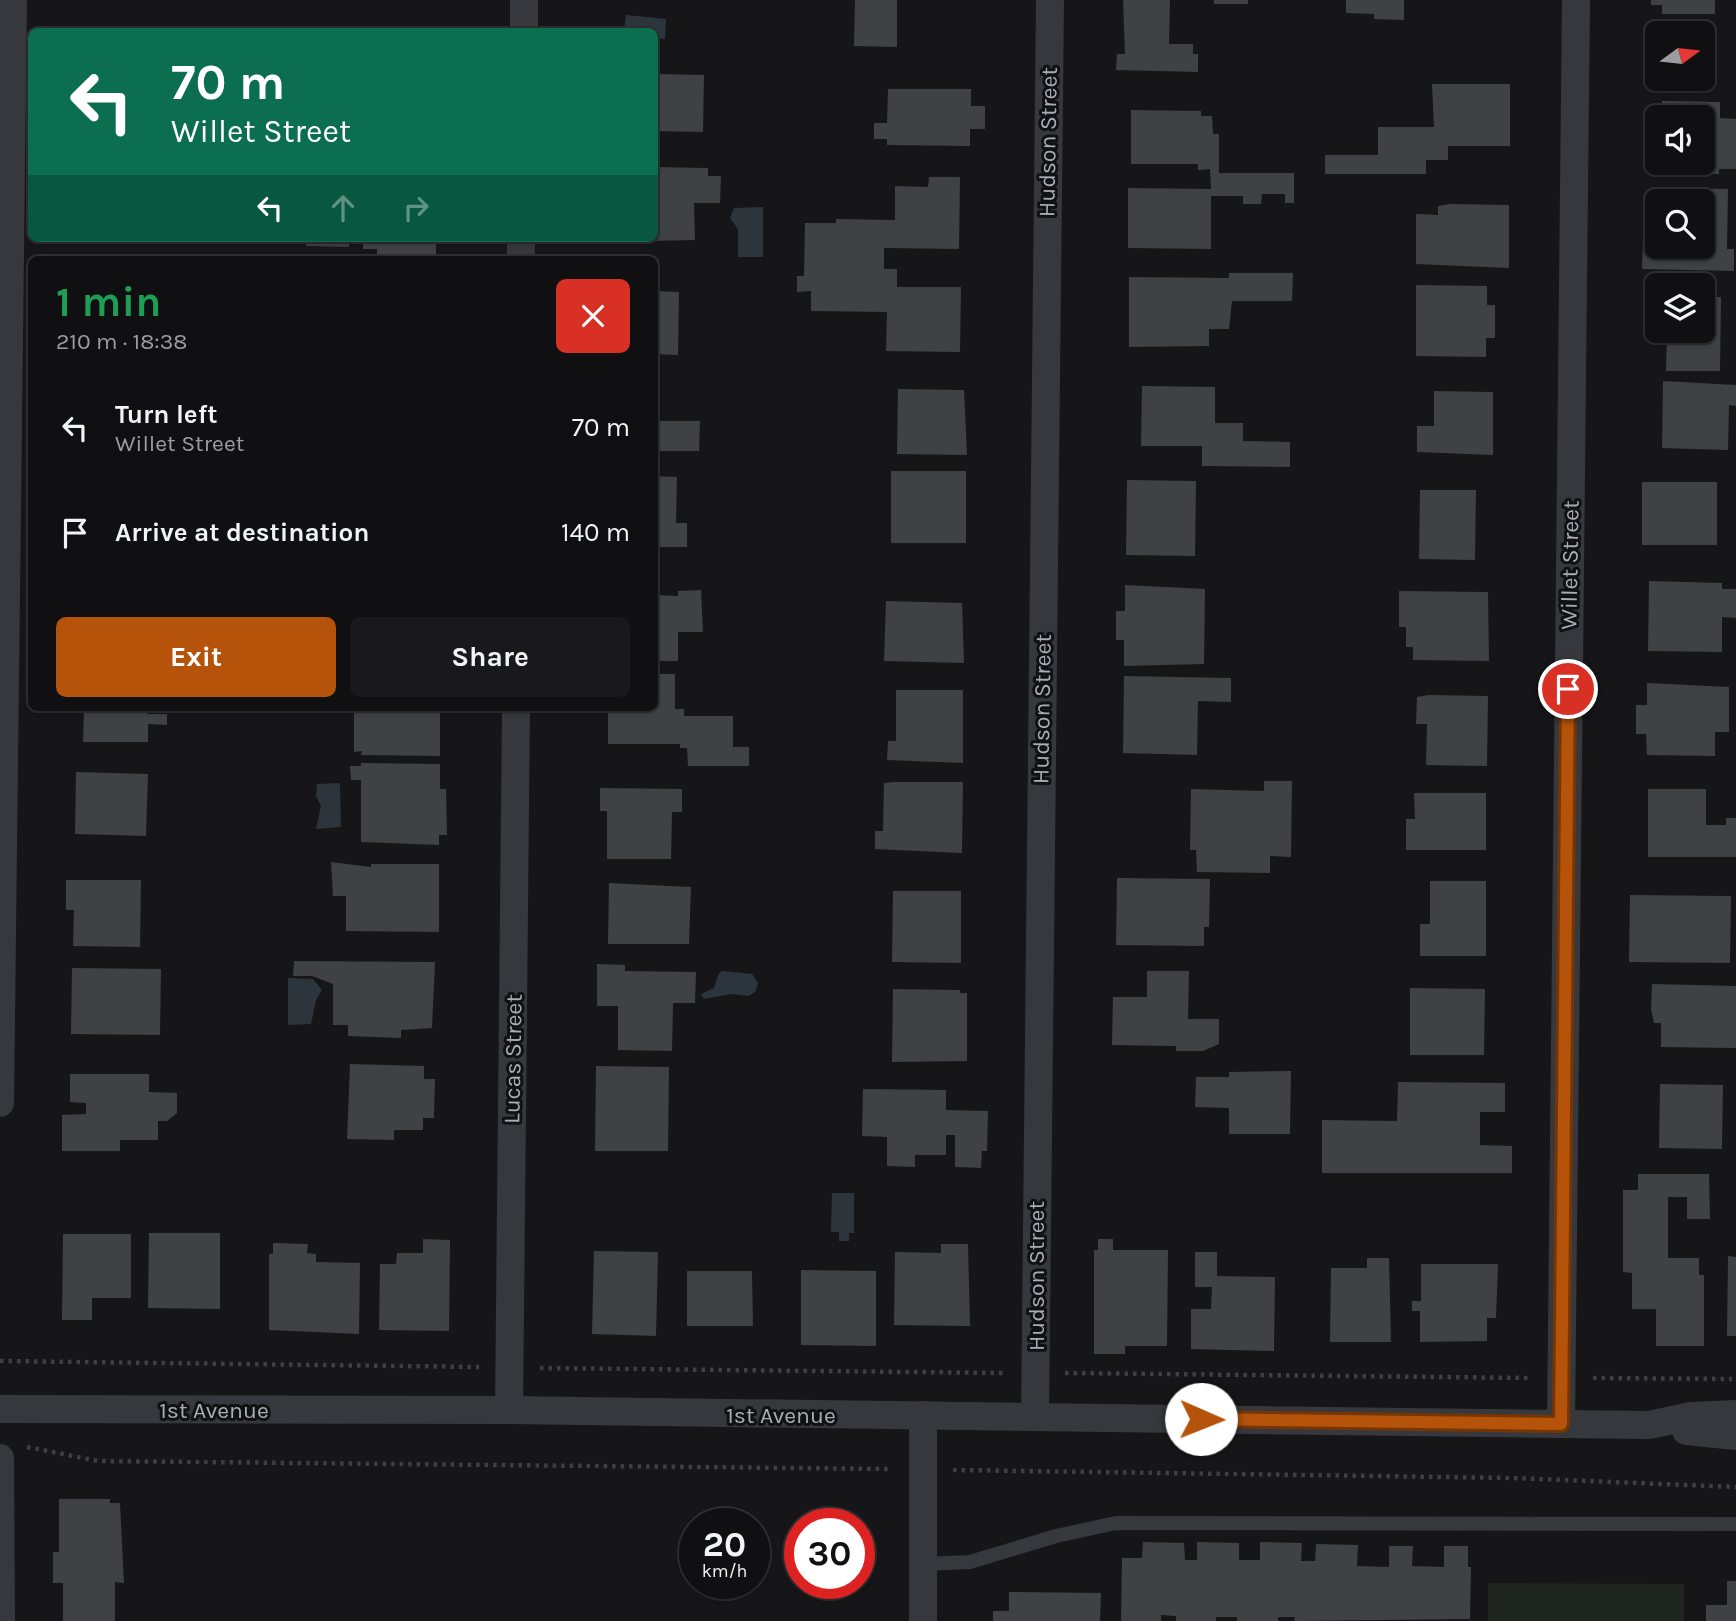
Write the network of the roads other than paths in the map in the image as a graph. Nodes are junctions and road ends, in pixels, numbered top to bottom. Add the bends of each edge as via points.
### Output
1 (13, 0) edge
2 (524, 0) edge
3 (1050, 0) edge
4 (1576, 0) edge
5 (524, 28) edge
6 (516, 711) edge
7 (0, 1103) edge
8 (0, 1409) edge
9 (509, 1410) junction
10 (923, 1415) junction
11 (1736, 1415) edge
12 (1035, 1417) junction
13 (1561, 1424) junction
14 (1649, 1424) junction
15 (1736, 1436) edge
16 (0, 1458) edge
17 (1736, 1524) edge
18 (923, 1563) junction
19 (1, 1621) edge
20 (922, 1621) edge

1 - 7 street
2 - 5 street
3 - 12 street, Hudson Street
4 - 13 street, Willet Street
6 - 9 street, Lucas Street
8 - 9 street, 1st Avenue
9 - 10 street, 1st Avenue
10 - 12 street, 1st Avenue
10 - 18 street
11 - 14 street via 1691,1416
12 - 13 street, 1st Avenue
13 - 14 street, 1st Avenue
14 - 15 street
16 - 19 street
17 - 18 lane via 1116,1523 970,1562
18 - 20 street

